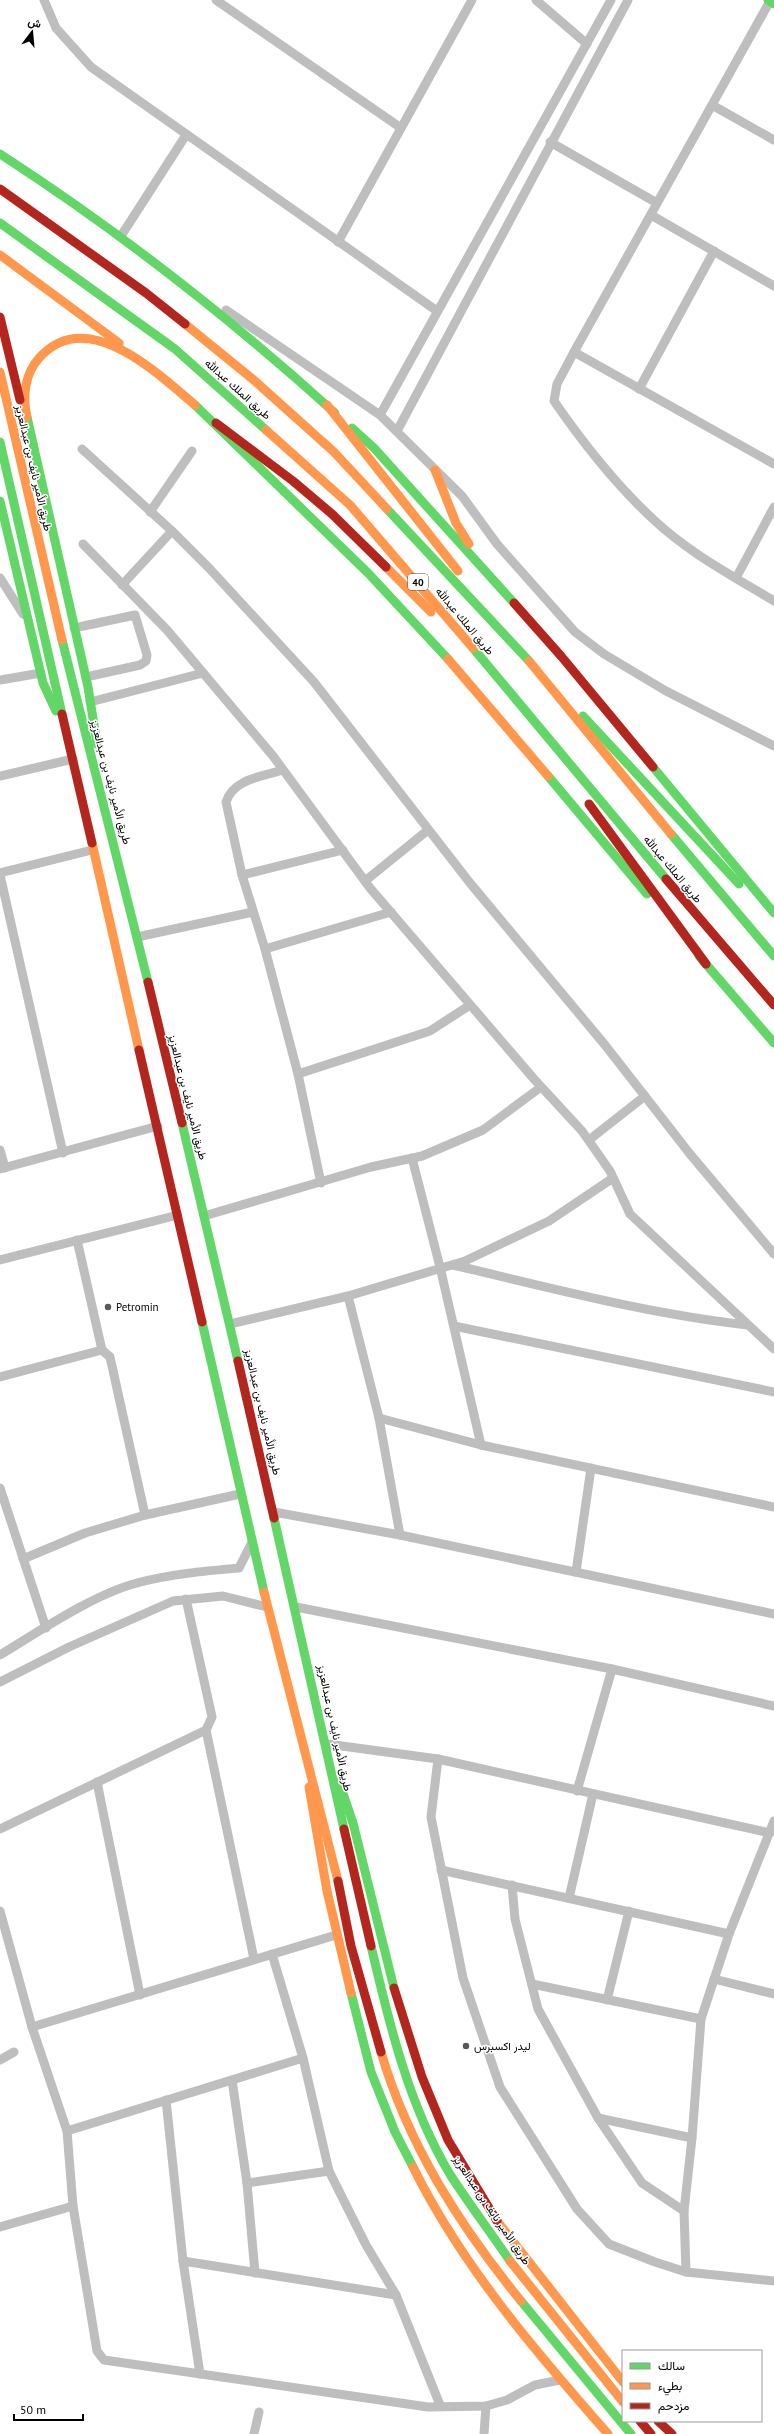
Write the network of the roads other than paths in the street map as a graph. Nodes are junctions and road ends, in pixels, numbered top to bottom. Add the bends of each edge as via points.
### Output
1 (44, 0) edge
2 (216, 0) edge
3 (472, 0) edge
4 (536, 0) edge
5 (611, 0) edge
6 (628, 0) edge
7 (771, 2) edge
8 (587, 44) junction
9 (712, 105) junction
10 (401, 128) junction
11 (186, 134) junction
12 (774, 140) edge
13 (550, 142) junction
14 (0, 144) edge
15 (0, 154) edge
16 (38, 178) junction
17 (0, 189) edge
18 (657, 203) junction
19 (651, 215) junction
20 (0, 223) edge
21 (121, 236) junction
22 (338, 242) junction
23 (714, 251) junction
24 (0, 255) edge
25 (187, 284) junction
26 (774, 286) edge
27 (437, 311) junction
28 (0, 317) edge
29 (574, 352) junction
30 (137, 357) junction
31 (0, 372) edge
32 (639, 389) junction
33 (327, 406) junction
34 (380, 415) junction
35 (26, 419) junction
36 (216, 423) junction
37 (398, 431) junction
38 (0, 442) edge
39 (82, 449) dead end
40 (192, 451) dead end
41 (774, 464) edge
42 (435, 470) junction
43 (0, 501) edge
44 (774, 507) edge
45 (150, 512) junction
46 (172, 531) junction
47 (83, 544) dead end
48 (484, 570) junction
49 (0, 578) edge
50 (736, 578) junction
51 (122, 585) junction
52 (774, 601) edge
53 (29, 622) junction
54 (74, 628) junction
55 (526, 657) junction
56 (40, 673) junction
57 (203, 673) junction
58 (86, 677) junction
59 (497, 678) junction
60 (0, 680) edge
61 (90, 702) junction
62 (69, 740) junction
63 (774, 746) edge
64 (74, 759) junction
65 (283, 770) junction
66 (0, 776) edge
67 (105, 804) junction
68 (428, 830) junction
69 (92, 850) junction
70 (343, 850) junction
71 (0, 874) edge
72 (242, 875) junction
73 (365, 881) junction
74 (254, 912) junction
75 (391, 912) junction
76 (774, 913) edge
77 (774, 923) edge
78 (137, 937) junction
79 (265, 949) junction
80 (774, 956) edge
81 (706, 964) junction
82 (470, 1005) junction
83 (774, 1005) edge
84 (774, 1043) edge
85 (298, 1074) junction
86 (541, 1087) junction
87 (645, 1096) junction
88 (158, 1126) junction
89 (588, 1140) junction
90 (0, 1150) edge
91 (63, 1152) junction
92 (412, 1158) junction
93 (3, 1169) edge
94 (613, 1178) junction
95 (321, 1183) junction
96 (178, 1215) junction
97 (204, 1216) junction
98 (77, 1240) junction
99 (774, 1254) edge
100 (0, 1260) edge
101 (452, 1264) junction
102 (440, 1267) junction
103 (348, 1296) junction
104 (230, 1324) junction
105 (748, 1325) junction
106 (454, 1326) junction
107 (774, 1349) edge
108 (102, 1350) junction
109 (0, 1377) edge
110 (774, 1392) edge
111 (379, 1418) junction
112 (481, 1445) junction
113 (591, 1468) junction
114 (0, 1488) edge
115 (240, 1494) junction
116 (774, 1507) edge
117 (274, 1512) junction
118 (145, 1515) junction
119 (400, 1535) junction
120 (252, 1542) junction
121 (23, 1559) junction
122 (576, 1572) junction
123 (186, 1599) junction
124 (267, 1607) junction
125 (296, 1607) junction
126 (774, 1614) edge
127 (46, 1628) junction
128 (0, 1656) edge
129 (612, 1669) junction
130 (0, 1682) edge
131 (774, 1706) edge
132 (206, 1730) junction
133 (327, 1744) junction
134 (303, 1748) junction
135 (438, 1759) junction
136 (97, 1782) junction
137 (577, 1791) junction
138 (592, 1794) junction
139 (774, 1821) edge
140 (0, 1828) edge
141 (770, 1832) junction
142 (441, 1870) junction
143 (512, 1885) junction
144 (569, 1898) junction
145 (0, 1911) edge
146 (629, 1911) junction
147 (729, 1934) junction
148 (336, 1936) junction
149 (272, 1954) junction
150 (254, 1960) junction
151 (714, 1979) junction
152 (532, 1984) junction
153 (140, 1994) junction
154 (774, 1994) edge
155 (607, 2000) junction
156 (700, 2019) junction
157 (32, 2027) junction
158 (14, 2052) dead end
159 (303, 2058) junction
160 (0, 2060) edge
161 (232, 2080) junction
162 (166, 2100) junction
163 (598, 2118) junction
164 (67, 2131) junction
165 (692, 2138) junction
166 (329, 2171) junction
167 (247, 2182) junction
168 (73, 2206) junction
169 (684, 2211) junction
170 (0, 2227) edge
171 (183, 2261) junction
172 (686, 2272) junction
173 (255, 2273) junction
174 (774, 2281) edge
175 (396, 2295) junction
176 (200, 2374) junction
177 (560, 2380) junction
178 (622, 2381) edge
179 (622, 2401) edge
180 (440, 2405) junction
181 (486, 2406) junction
182 (259, 2412) dead end
183 (641, 2422) edge
184 (659, 2422) edge
185 (254, 2434) edge
186 (484, 2434) edge
187 (608, 2434) edge
188 (631, 2434) edge
189 (651, 2434) edge
190 (672, 2434) edge

1 - 11 street via 56,28 91,67
2 - 10 street
3 - 10 street
4 - 8 street
5 - 8 street
6 - 13 street
7 - 9 street
8 - 27 street
9 - 12 street
9 - 18 street
10 - 22 street
11 - 21 street
11 - 22 street
13 - 18 street
13 - 37 street
14 - 16 main road
15 - 16 main road
16 - 21 main road
17 - 55 main road, طريق الملك عبدالله / 40 via 146,293 255,381 334,452
18 - 19 street
19 - 23 street
19 - 29 street
20 - 59 main road, طريق الملك عبدالله / 40 via 175,349 350,505
21 - 25 main road
22 - 27 street
23 - 26 street
23 - 32 street
24 - 30 main road
25 - 33 main road
25 - 34 street
27 - 34 street
28 - 35 main road
29 - 32 street
29 - 50 street via 558,384 554,401 584,444 654,520 701,557
30 - 35 main road via 104,342 86,338 67,339 54,344 42,353 27,376 24,388
30 - 36 main road
31 - 67 main road, طريق الأمير نايف بن عبدالعزيز via 62,638
32 - 41 street
33 - 48 main road via 374,448
33 - 55 main road
34 - 37 street
35 - 54 main road
36 - 59 main road via 332,514
36 - 81 main road via 368,573 460,672
37 - 42 street
38 - 62 main road
39 - 45 street
40 - 45 street
42 - 48 main road via 456,523
42 - 63 street via 462,496 497,544 575,632 604,654 666,691
43 - 53 main road
44 - 50 street
45 - 46 street
46 - 51 street
46 - 68 street via 314,682
47 - 51 street
48 - 76 main road via 562,656
49 - 53 street
50 - 52 street
51 - 57 street via 167,630
53 - 56 main road
54 - 58 main road
54 - 58 street via 135,615 147,655 146,661 140,665
55 - 77 main road via 650,787
55 - 80 main road, طريق الملك عبدالله / 40
56 - 60 street
56 - 62 main road
57 - 61 street
57 - 65 street
58 - 61 main road
59 - 81 main road
59 - 83 main road, طريق الملك عبدالله / 40
61 - 67 main road
62 - 64 main road
64 - 66 street
64 - 69 main road
65 - 70 street
65 - 72 street via 240,784 229,792 226,802
67 - 78 main road, طريق الأمير نايف بن عبدالعزيز
68 - 73 street
68 - 87 street
69 - 71 street
69 - 88 main road
70 - 72 street
70 - 73 street
71 - 91 street
72 - 74 street
73 - 75 street
74 - 78 street
74 - 79 street
75 - 79 street
75 - 82 street
78 - 97 main road, طريق الأمير نايف بن عبدالعزيز
79 - 85 street
81 - 84 main road
82 - 85 street via 430,1031
82 - 86 street
85 - 95 street
86 - 89 street
86 - 92 street via 482,1130
87 - 89 street
87 - 99 street
88 - 91 street
88 - 96 main road
89 - 94 street
90 - 93 street
91 - 93 street
92 - 95 street via 371,1167
92 - 102 street
94 - 101 street via 549,1221
94 - 105 street via 630,1214
95 - 97 street
96 - 98 street
96 - 115 main road
97 - 104 main road, طريق الأمير نايف بن عبدالعزيز
98 - 100 street
98 - 108 street
101 - 102 street
101 - 105 street via 632,1308 692,1319
102 - 103 street
102 - 106 street
103 - 104 street
103 - 111 street
104 - 117 main road, طريق الأمير نايف بن عبدالعزيز
105 - 107 street
106 - 110 street
106 - 112 street
108 - 109 street
108 - 118 street via 110,1357
111 - 112 street
111 - 119 street
112 - 113 street
113 - 116 street
113 - 122 street
114 - 121 street
115 - 118 street
115 - 120 main road
117 - 119 street
117 - 125 main road, طريق الأمير نايف بن عبدالعزيز
118 - 121 street via 85,1532
119 - 122 street
120 - 124 main road
120 - 127 street via 239,1568 191,1572 136,1583 92,1602
121 - 127 street
122 - 126 street
123 - 124 street via 223,1596
123 - 130 street via 172,1601 69,1647
123 - 132 street via 212,1716
124 - 134 main road
125 - 129 street
125 - 133 main road, طريق الأمير نايف بن عبدالعزيز
127 - 128 street
129 - 131 street
129 - 137 street
132 - 136 street
132 - 150 street
133 - 135 street
133 - 178 main road via 353,1823 393,1986 422,2077 448,2140 480,2196 510,2240
133 - 179 main road, طريق الأمير نايف بن عبدالعزيز via 389,2025 432,2139 451,2176 511,2262
134 - 148 main road via 317,1841
134 - 188 main road via 335,1866 351,1946 390,2082 432,2174 452,2208 497,2271
135 - 137 street
135 - 142 street via 430,1817
136 - 140 street
136 - 153 street
137 - 138 street
138 - 141 street
138 - 144 street
139 - 141 street
141 - 147 street
142 - 143 street
142 - 172 street via 463,1978 500,2087 577,2209 609,2244
143 - 144 street
143 - 152 street via 515,1918
144 - 146 street
145 - 157 street
146 - 147 street
146 - 155 street
147 - 151 street
148 - 149 street
148 - 177 main road via 374,2082 418,2176 450,2231 487,2286
149 - 150 street
149 - 159 street
150 - 153 street
151 - 154 street
151 - 156 street
152 - 155 street
152 - 163 street via 538,2009
153 - 157 street
155 - 156 street
156 - 165 street
157 - 164 street
158 - 160 street
159 - 161 street
159 - 166 street
161 - 162 street
161 - 167 street
162 - 164 street
162 - 171 street
163 - 165 street
163 - 169 street via 642,2183
164 - 168 street
165 - 169 street
166 - 167 street
166 - 175 street via 366,2246
167 - 173 street
168 - 170 street
168 - 176 street via 97,2351 104,2360
169 - 172 street
171 - 173 street
171 - 176 street
172 - 174 street
173 - 175 street
175 - 180 street
176 - 180 street via 428,2407
177 - 181 street via 535,2385 507,2400
177 - 187 main road
180 - 181 street
181 - 186 street
182 - 185 street
183 - 189 main road
184 - 190 main road

